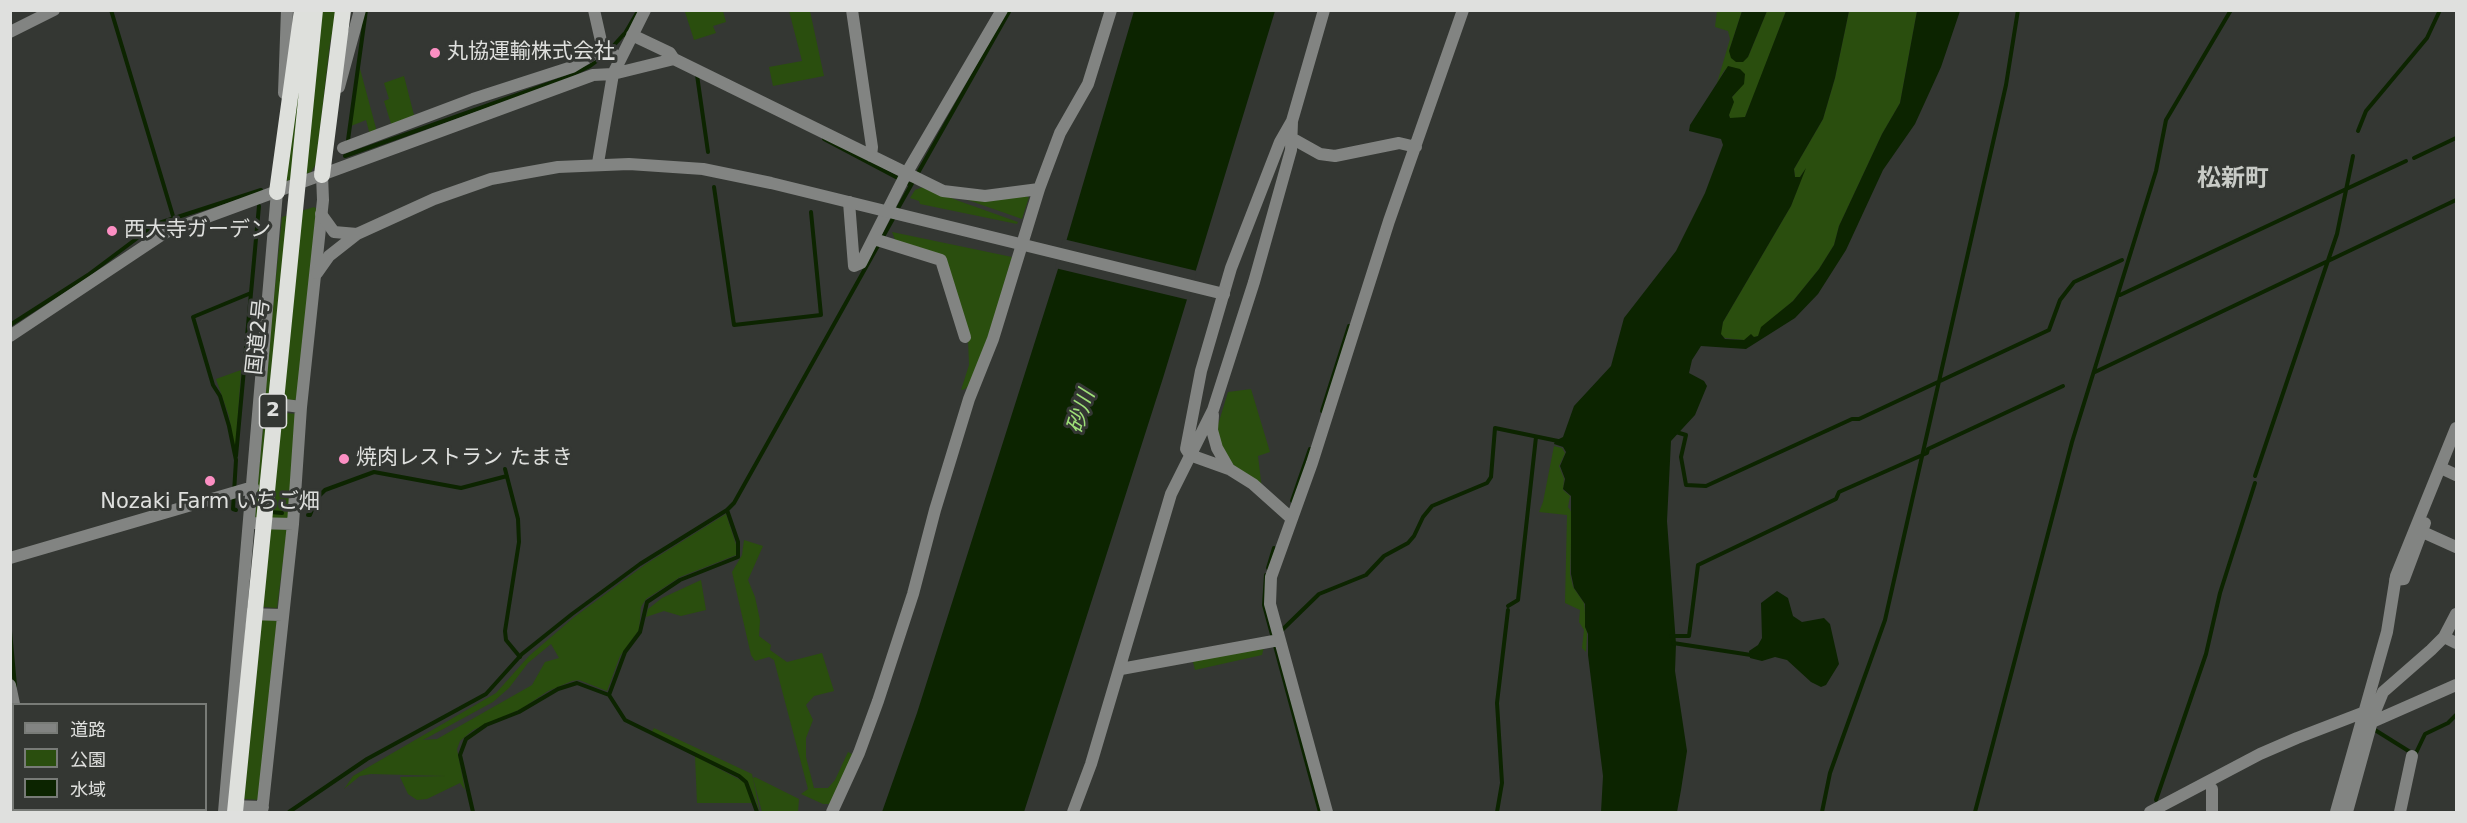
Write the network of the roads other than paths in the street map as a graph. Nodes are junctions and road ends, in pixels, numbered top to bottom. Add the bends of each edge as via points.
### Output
1 (54, 10) edge
2 (287, 10) edge
3 (302, 10) edge
4 (315, 10) edge
5 (343, 10) edge
6 (360, 10) edge
7 (594, 10) edge
8 (645, 10) edge
9 (852, 10) edge
10 (1002, 10) edge
11 (1111, 10) edge
12 (1324, 10) edge
13 (1463, 10) edge
14 (10, 32) edge
15 (632, 35) junction
16 (610, 52) junction
17 (672, 59) junction
18 (613, 74) junction
19 (286, 124) junction
20 (327, 127) junction
21 (1288, 136) junction
22 (1412, 146) junction
23 (343, 148) dead end
24 (871, 156) junction
25 (598, 163) junction
26 (322, 175) junction
27 (909, 179) junction
28 (1039, 189) junction
29 (277, 192) junction
30 (849, 202) junction
31 (321, 214) junction
32 (357, 234) junction
33 (878, 240) junction
34 (1024, 244) junction
35 (317, 273) junction
36 (1224, 294) junction
37 (10, 336) edge
38 (965, 337) dead end
39 (261, 402) junction
40 (301, 407) junction
41 (1214, 410) junction
42 (2457, 428) edge
43 (2457, 450) edge
44 (1190, 455) junction
45 (1229, 469) junction
46 (2447, 470) edge
47 (253, 487) junction
48 (1291, 518) junction
49 (250, 523) junction
50 (293, 525) junction
51 (2417, 529) junction
52 (2457, 546) edge
53 (10, 558) edge
54 (243, 614) junction
55 (2457, 614) edge
56 (282, 615) junction
57 (2444, 637) junction
58 (1276, 641) junction
59 (2457, 643) edge
60 (1120, 669) junction
61 (10, 685) edge
62 (2457, 685) edge
63 (14, 703) edge
64 (2369, 715) junction
65 (2412, 756) dead end
66 (2212, 789) dead end
67 (228, 810) edge
68 (263, 810) edge
69 (832, 813) edge
70 (1072, 813) edge
71 (1327, 813) edge
72 (2151, 813) edge
73 (2212, 813) edge
74 (2336, 813) edge
75 (2347, 813) edge
76 (2400, 813) edge

1 - 14 street
2 - 19 street
3 - 19 highway
4 - 67 highway, 国道2号 / 2
5 - 20 highway
6 - 20 street
7 - 16 street via 597,31
8 - 15 street
9 - 24 street
10 - 27 street
11 - 28 street via 1088,84 1060,133
12 - 21 street
13 - 22 street
15 - 16 street
15 - 17 street via 670,54
16 - 18 street
16 - 23 street
17 - 18 street
17 - 24 street
18 - 25 street
18 - 26 street via 582,78
19 - 29 highway
20 - 26 highway
21 - 22 street via 1320,154 1335,156 1399,143
21 - 36 street via 1244,235
21 - 41 street via 1291,150
22 - 48 street
24 - 27 street
25 - 30 street via 703,169
25 - 32 street via 491,179 434,199
26 - 29 street
26 - 31 street
27 - 28 street via 961,195
27 - 33 street
28 - 34 street
29 - 37 street via 166,232
29 - 39 street
30 - 33 street via 854,266 861,263
30 - 34 street
31 - 32 street via 334,232
31 - 35 street
32 - 35 street via 329,256
33 - 38 street via 941,260
34 - 36 street
34 - 69 street via 969,399 882,690 860,753
35 - 40 street
36 - 44 street via 1201,371 1186,449
39 - 40 street
39 - 47 street
40 - 50 street
41 - 44 street
41 - 45 street via 1215,439
42 - 46 street
43 - 46 street
44 - 45 street
44 - 60 street via 1171,494
45 - 48 street via 1253,484
46 - 51 street
47 - 49 street
47 - 53 street
48 - 58 street via 1269,592
49 - 50 street
49 - 54 street
50 - 56 street
51 - 52 street
51 - 64 street via 2399,580
54 - 56 street
54 - 67 street
55 - 57 street
56 - 68 street
57 - 59 street
57 - 64 street via 2389,684
58 - 60 street
58 - 71 street
60 - 70 street
61 - 63 street
62 - 64 street
64 - 72 street via 2260,754
64 - 74 street
64 - 75 street
65 - 76 street
66 - 73 street
67 - 68 street

